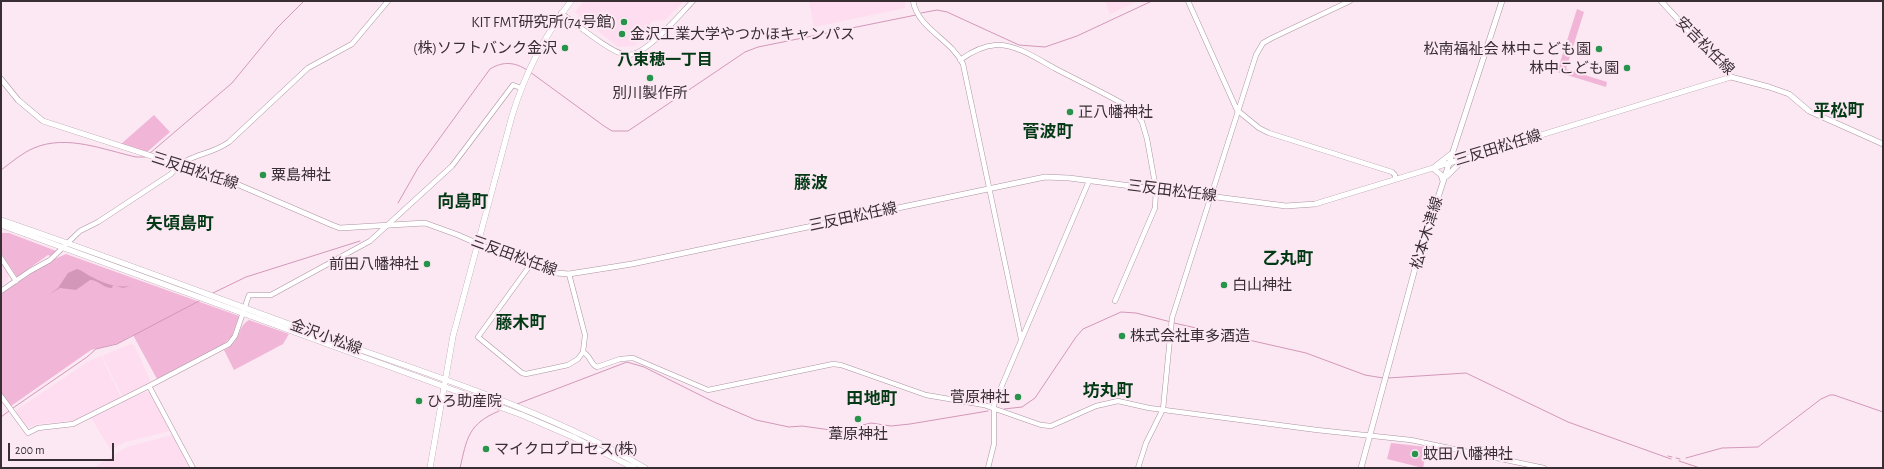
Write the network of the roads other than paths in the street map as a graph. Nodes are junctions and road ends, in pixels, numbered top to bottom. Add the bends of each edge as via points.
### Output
1 (388, 1) edge
2 (571, 1) edge
3 (693, 1) edge
4 (913, 1) edge
5 (1188, 1) edge
6 (1350, 1) edge
7 (1502, 1) edge
8 (1661, 1) edge
9 (561, 13) junction
10 (960, 60) junction
11 (1731, 77) junction
12 (1, 79) edge
13 (521, 88) junction
14 (1237, 110) junction
15 (1883, 144) edge
16 (1454, 148) junction
17 (1466, 158) junction
18 (1449, 163) junction
19 (178, 165) junction
20 (1433, 168) junction
21 (1395, 179) junction
22 (1089, 181) junction
23 (1443, 182) junction
24 (989, 188) junction
25 (1156, 189) junction
26 (1210, 196) junction
27 (1, 220) edge
28 (388, 224) junction
29 (1, 225) edge
30 (477, 244) junction
31 (65, 246) junction
32 (1, 258) edge
33 (531, 264) junction
34 (569, 274) junction
35 (16, 280) junction
36 (1, 291) edge
37 (1115, 301) dead end
38 (243, 310) junction
39 (1021, 339) junction
40 (583, 352) junction
41 (444, 379) junction
42 (149, 386) junction
43 (443, 386) junction
44 (1, 396) edge
45 (992, 409) junction
46 (1163, 409) junction
47 (1369, 436) junction
48 (193, 468) edge
49 (430, 468) edge
50 (634, 468) edge
51 (645, 468) edge
52 (988, 468) edge
53 (1138, 468) edge
54 (1361, 468) edge
55 (1544, 468) edge

1 - 19 street via 352,44 308,68 229,142
2 - 9 main road
3 - 9 street via 642,50 627,55 615,51
4 - 10 street via 916,13 926,26 952,48
5 - 14 street
6 - 14 street via 1263,43 1256,55
7 - 16 main road, 松本木津線
8 - 11 main road, 安吉松任線
9 - 13 main road via 546,35
10 - 24 street
10 - 25 street via 983,47 1003,45 1029,55 1125,105 1135,112 1142,122
11 - 15 main road, 安吉松任線 via 1788,94 1809,111
11 - 17 main road, 三反田松任線
12 - 19 main road, 三反田松任線 via 18,100 43,122
13 - 28 street via 513,85 452,166
13 - 30 main road
14 - 21 street via 1259,128 1270,133 1392,172
14 - 26 street
16 - 17 main road via 1457,158
16 - 18 main road, 松本木津線
16 - 20 main road via 1446,159
17 - 18 main road, 三反田松任線
17 - 23 main road via 1454,167
18 - 20 main road, 三反田松任線
18 - 23 main road, 松本木津線
19 - 28 main road, 三反田松任線 via 238,184 340,228
19 - 31 street via 172,174 80,231
20 - 21 main road, 三反田松任線
20 - 23 main road via 1441,175
21 - 26 main road, 三反田松任線 via 1315,204 1286,206
22 - 24 main road, 三反田松任線 via 1046,177
22 - 25 main road, 三反田松任線
22 - 39 street
23 - 47 main road, 松本木津線 via 1401,317
24 - 34 main road, 三反田松任線 via 632,264
24 - 39 street
25 - 26 main road, 三反田松任線
25 - 37 street via 1155,208
26 - 46 street via 1171,322
27 - 31 main road, 金沢小松線
28 - 30 main road, 三反田松任線 via 425,223
28 - 38 street via 370,242 271,295 249,295
29 - 31 main road, 金沢小松線
30 - 33 main road, 三反田松任線
30 - 41 main road
31 - 35 street via 50,260
31 - 38 main road, 金沢小松線
32 - 35 street
33 - 34 main road, 三反田松任線
33 - 40 street via 478,337 526,374 568,365 578,359
34 - 40 street via 585,335
35 - 36 street
38 - 41 main road, 金沢小松線
38 - 42 street via 235,336 229,344
38 - 43 main road, 金沢小松線
39 - 45 street
40 - 45 street via 597,367 620,359 633,358 708,390 841,364 926,394
41 - 43 main road
41 - 51 main road, 金沢小松線 via 568,429
42 - 44 street via 73,424 38,428 28,433
42 - 48 street
43 - 49 main road
43 - 50 main road, 金沢小松線 via 573,437
45 - 46 street via 1051,426 1096,406 1118,401
45 - 52 street via 995,426 994,444
46 - 47 street
46 - 53 street via 1146,443
47 - 54 main road, 松本木津線
47 - 55 street via 1411,440

